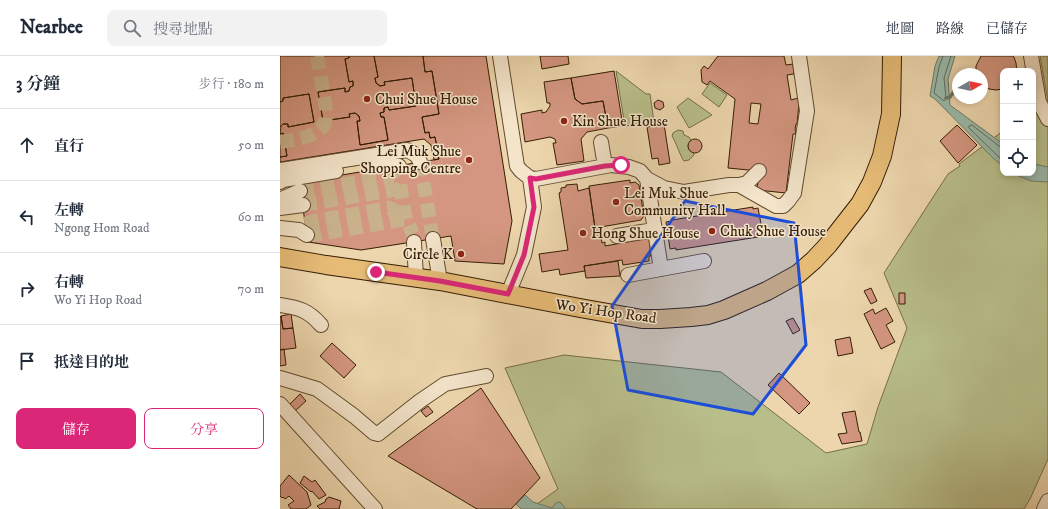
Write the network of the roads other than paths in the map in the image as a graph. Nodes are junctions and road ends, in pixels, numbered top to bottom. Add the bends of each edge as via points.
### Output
1 (500, 56) edge
2 (799, 56) edge
3 (892, 56) edge
4 (1031, 56) edge
5 (1048, 119) edge
6 (601, 142) dead end
7 (420, 162) tunnel mouth
8 (399, 166) dead end
9 (605, 166) junction
10 (280, 170) edge
11 (759, 171) dead end
12 (530, 178) junction
13 (647, 179) junction
14 (280, 182) edge
15 (739, 185) junction
16 (280, 192) edge
17 (280, 202) edge
18 (303, 205) tunnel mouth
19 (280, 208) edge
20 (280, 228) edge
21 (304, 230) tunnel mouth
22 (654, 230) junction
23 (617, 236) dead end
24 (434, 239) tunnel mouth
25 (414, 242) tunnel mouth
26 (280, 257) edge
27 (704, 261) dead end
28 (661, 269) junction
29 (628, 274) dead end
30 (416, 277) junction
31 (440, 281) junction
32 (508, 294) junction
33 (280, 305) edge
34 (321, 324) dead end
35 (486, 376) dead end
36 (286, 380) edge
37 (280, 390) edge
38 (280, 404) edge
39 (1048, 501) edge
40 (375, 509) edge
41 (1044, 509) edge

1 - 12 street via 518,166
2 - 15 street via 807,111 794,193 783,206 776,206
3 - 32 main road, Wo Yi Hop Road via 891,114 882,156 872,182 844,225 814,260 798,274 724,310 676,319 623,316
4 - 5 street via 1039,102
6 - 9 street
7 - 10 street via 414,153 407,150
8 - 14 street via 391,163
9 - 12 street
9 - 13 street via 629,167 640,171
11 - 15 street via 746,183
12 - 32 street via 534,207 524,255
13 - 15 street via 664,188 684,192
13 - 22 street
16 - 17 street via 300,190
18 - 19 street
20 - 21 street
22 - 23 street
22 - 28 street
24 - 31 street
25 - 30 street
26 - 30 main road, Wo Yi Hop Road
27 - 28 street
28 - 29 street
30 - 31 main road, Wo Yi Hop Road
31 - 32 main road, Wo Yi Hop Road
33 - 34 street via 306,311
35 - 36 street via 445,384 378,434 317,389
36 - 37 street
38 - 40 street
39 - 41 street

